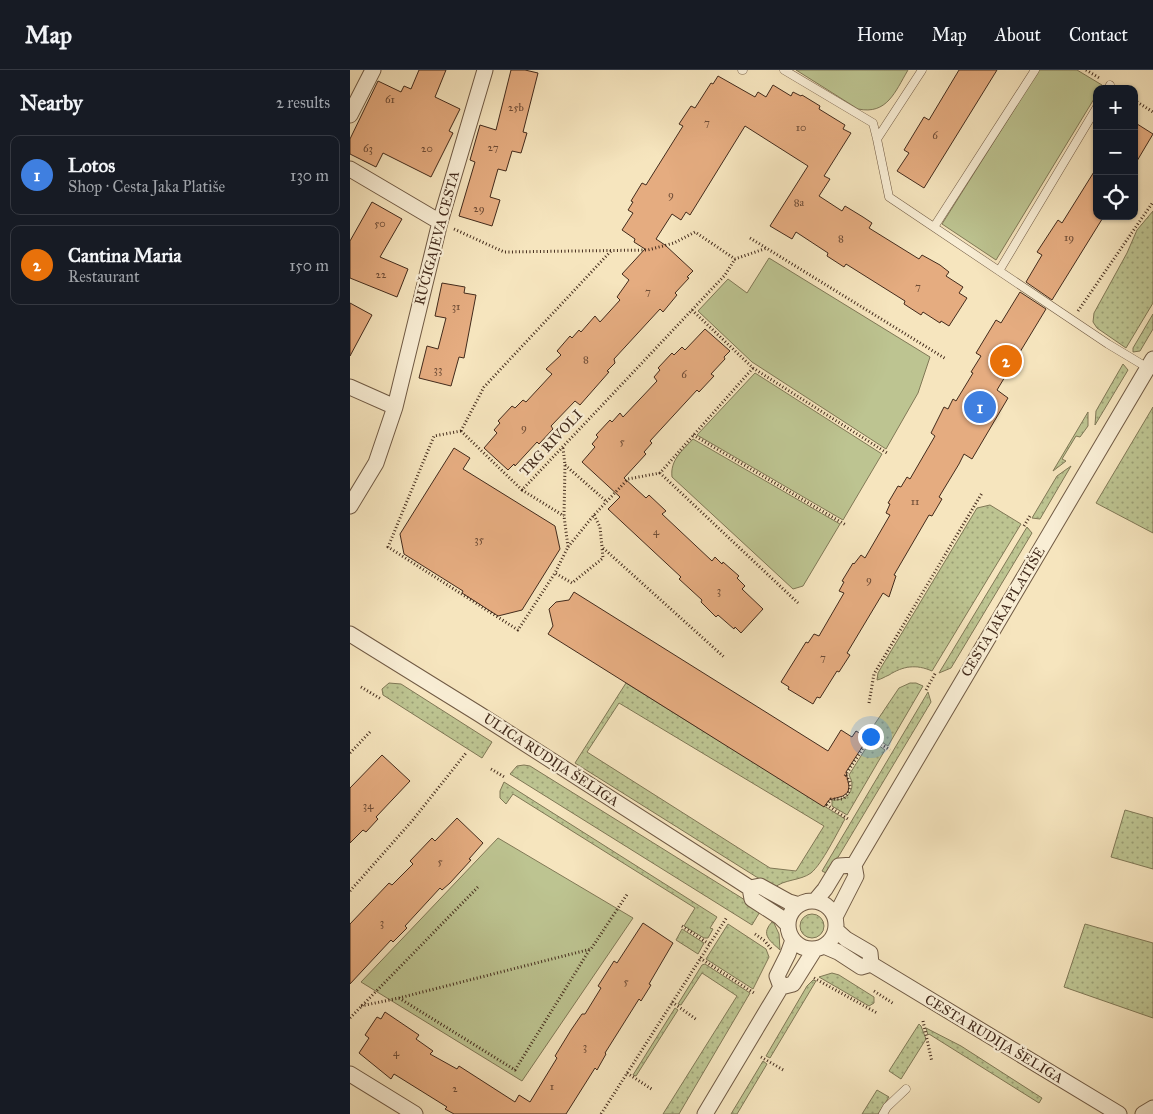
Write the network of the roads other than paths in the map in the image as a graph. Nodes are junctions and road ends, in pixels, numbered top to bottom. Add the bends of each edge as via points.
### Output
1 (373, 70) edge
2 (485, 70) edge
3 (784, 70) edge
4 (922, 70) edge
5 (1035, 70) edge
6 (1093, 114) edge
7 (350, 115) edge
8 (877, 139) junction
9 (350, 169) edge
10 (440, 222) junction
11 (934, 227) junction
12 (999, 271) junction
13 (1150, 364) edge
14 (350, 387) edge
15 (395, 407) junction
16 (350, 506) edge
17 (350, 634) edge
18 (854, 865) junction
19 (750, 888) junction
20 (815, 901) junction
21 (799, 905) junction
22 (836, 923) junction
23 (791, 932) junction
24 (819, 948) junction
25 (871, 964) junction
26 (781, 986) junction
27 (350, 1074) edge
28 (906, 1089) dead end
29 (1153, 1108) edge
30 (415, 1114) edge
31 (705, 1114) edge
32 (883, 1114) edge
33 (1119, 1114) edge
34 (1143, 1114) edge

1 - 7 street
2 - 10 street, RUČIGAJEVA CESTA
3 - 8 lane via 873,123
4 - 8 lane
5 - 11 lane
6 - 12 lane
8 - 11 lane via 889,197
9 - 10 street
10 - 15 street, RUČIGAJEVA CESTA
11 - 12 lane
12 - 13 lane via 1073,320
13 - 18 street, CESTA JAKA PLATIŠE
14 - 15 street
15 - 16 street, RUČIGAJEVA CESTA via 376,463
17 - 19 street, ULICA RUDIJA ŠELIGA
18 - 20 street via 839,866
18 - 22 street, CESTA JAKA PLATIŠE via 856,876
19 - 21 street, ULICA RUDIJA ŠELIGA via 760,886
19 - 23 street, ULICA RUDIJA ŠELIGA via 752,899 780,917
20 - 21 street
20 - 22 street via 828,906
21 - 23 street via 791,913
22 - 24 street via 832,940
22 - 25 street, CESTA RUDIJA ŠELIGA via 846,939 870,953
23 - 24 street via 803,948
23 - 26 street via 788,954 777,976
24 - 25 street, CESTA RUDIJA ŠELIGA via 838,952 861,967
24 - 26 street via 793,984
25 - 33 street, CESTA RUDIJA ŠELIGA
26 - 31 street
27 - 30 street
28 - 32 lane
29 - 34 street

